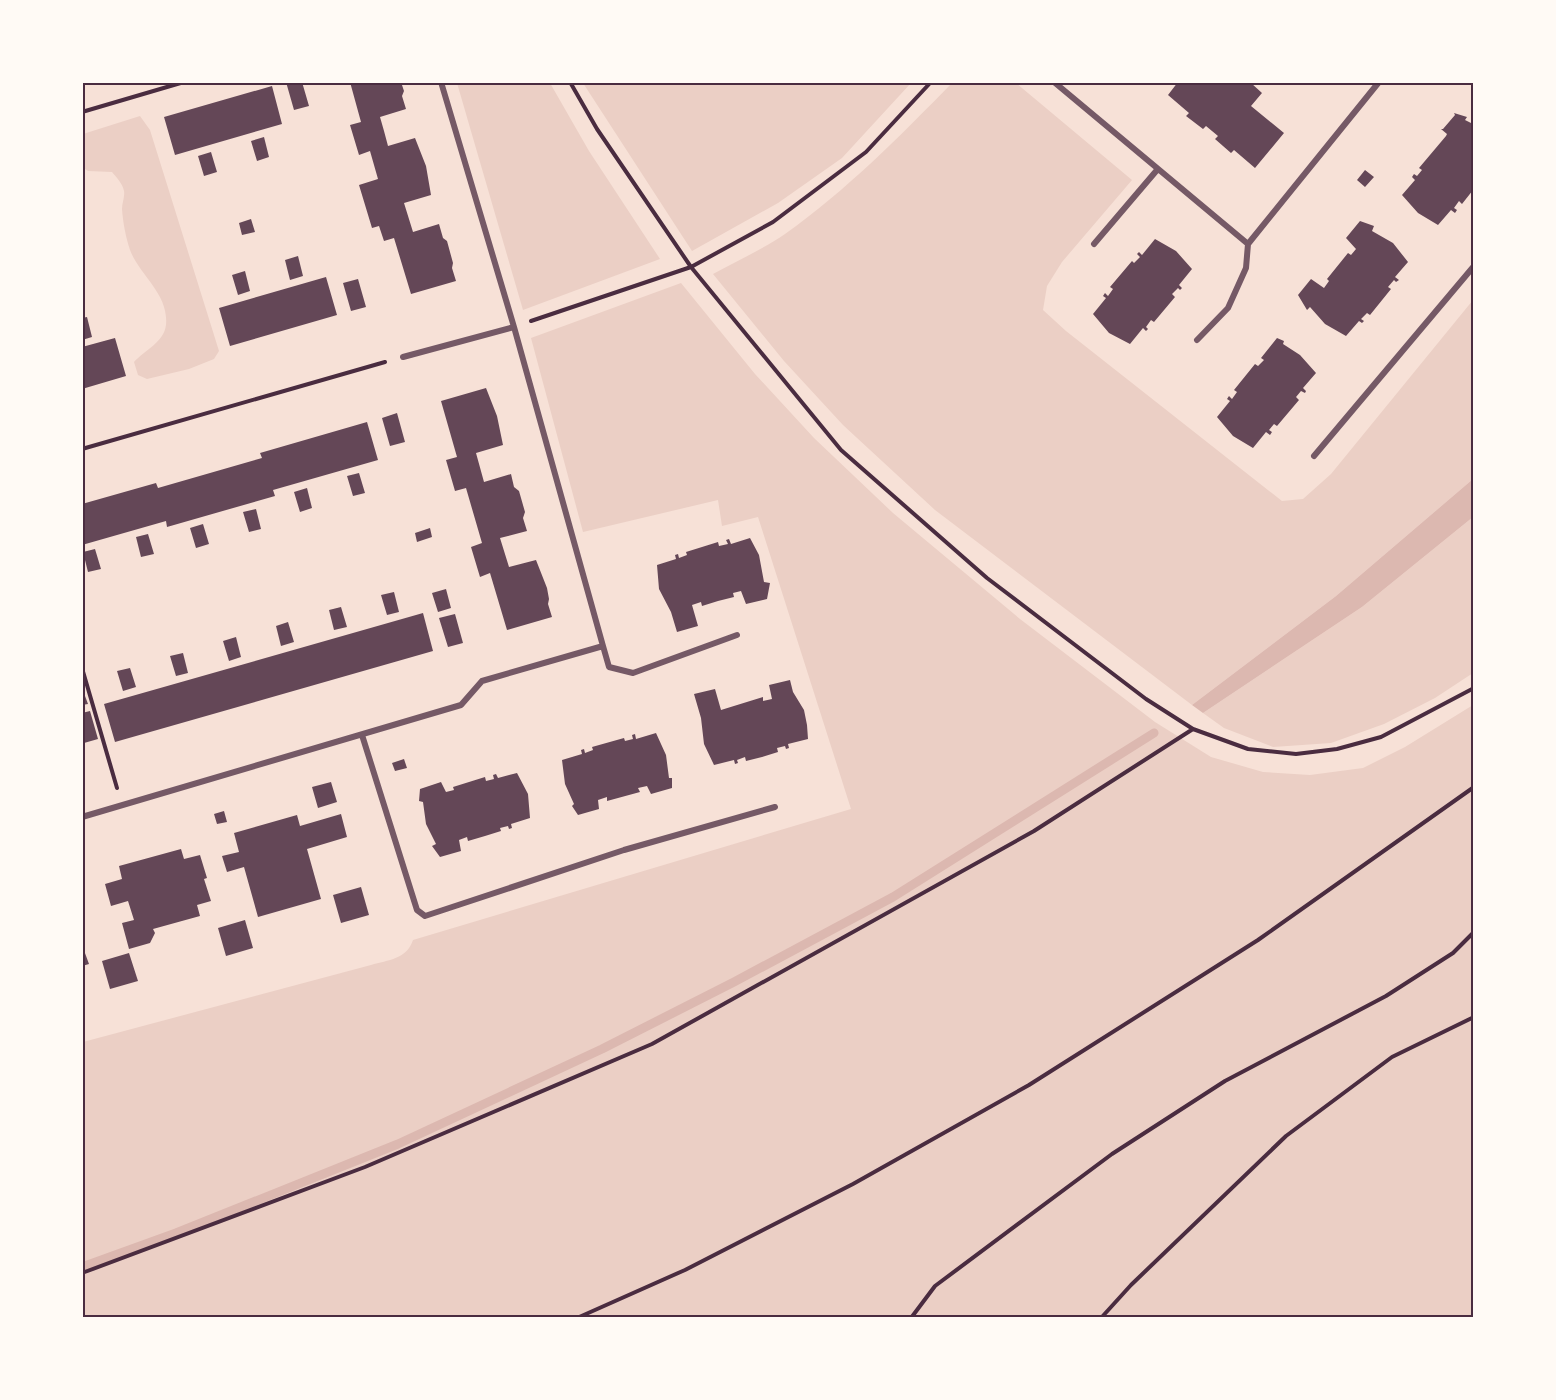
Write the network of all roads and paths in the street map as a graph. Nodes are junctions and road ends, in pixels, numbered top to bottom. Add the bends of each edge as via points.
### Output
1 (184, 82) edge
2 (441, 82) edge
3 (570, 82) edge
4 (931, 82) edge
5 (1054, 82) edge
6 (1379, 82) edge
7 (82, 112) edge
8 (1156, 170) junction
9 (1094, 244) dead end
10 (1248, 244) junction
11 (1473, 266) edge
12 (691, 267) junction
13 (514, 327) junction
14 (1197, 340) dead end
15 (403, 357) joint
16 (82, 449) edge
17 (1314, 456) dead end
18 (737, 635) dead end
19 (603, 646) junction
20 (82, 668) edge
21 (1473, 688) edge
22 (1193, 729) junction
23 (362, 735) junction
24 (1473, 787) edge
25 (122, 805) junction
26 (776, 807) dead end
27 (82, 817) edge
28 (1473, 932) edge
29 (1473, 1017) edge
30 (82, 1274) edge
31 (578, 1317) edge
32 (910, 1317) edge
33 (1101, 1317) edge

1 - 7 path
2 - 13 street
3 - 12 path via 597,129
4 - 12 path via 866,152 773,222
5 - 8 street
6 - 10 street
8 - 9 street
8 - 10 street
10 - 14 street via 1246,268 1227,308
11 - 17 street
12 - 13 path
12 - 22 path via 841,450 987,578 1146,699
13 - 15 street
13 - 19 street
15 - 16 path
18 - 19 street via 633,673 609,667
19 - 23 street via 482,681 461,705
20 - 25 path
21 - 22 path via 1381,737 1337,749 1296,754 1248,749
22 - 30 path via 1034,831 652,1044 365,1167
23 - 25 street
23 - 26 street via 417,909 425,916 624,850
24 - 31 path via 1258,940 1029,1085 853,1184 685,1270
25 - 27 street
28 - 32 path via 1453,952 1386,996 1225,1081 1112,1154 935,1286
29 - 33 path via 1392,1057 1286,1136

